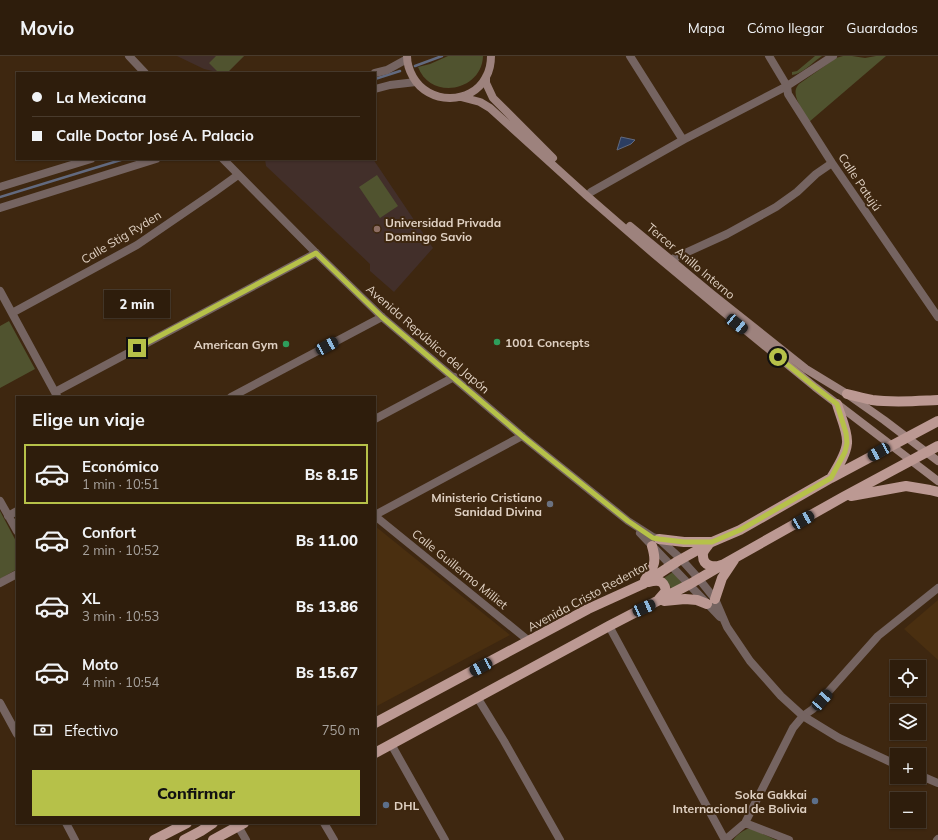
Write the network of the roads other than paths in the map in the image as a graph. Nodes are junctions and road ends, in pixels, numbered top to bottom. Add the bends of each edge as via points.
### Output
1 (129, 56) edge
2 (491, 56) edge
3 (630, 56) edge
4 (769, 56) edge
5 (833, 56) edge
6 (407, 57) edge
7 (144, 72) edge
8 (376, 73) edge
9 (486, 77) junction
10 (416, 82) junction
11 (787, 86) junction
12 (376, 89) edge
13 (462, 97) junction
14 (683, 140) junction
15 (88, 160) edge
16 (153, 160) edge
17 (224, 160) edge
18 (832, 163) junction
19 (238, 174) junction
20 (0, 187) edge
21 (591, 192) junction
22 (0, 208) edge
23 (316, 253) junction
24 (670, 260) junction
25 (0, 291) edge
26 (12, 313) junction
27 (382, 317) junction
28 (938, 318) edge
29 (454, 377) junction
30 (847, 394) junction
31 (56, 395) edge
32 (233, 396) edge
33 (938, 400) edge
34 (837, 404) junction
35 (376, 418) edge
36 (938, 421) edge
37 (522, 436) junction
38 (906, 438) junction
39 (892, 445) junction
40 (938, 446) edge
41 (925, 452) junction
42 (910, 460) junction
43 (938, 461) edge
44 (831, 478) junction
45 (938, 481) edge
46 (938, 492) edge
47 (843, 497) junction
48 (0, 501) edge
49 (16, 512) edge
50 (376, 514) edge
51 (8, 516) junction
52 (376, 516) edge
53 (16, 529) edge
54 (655, 543) junction
55 (711, 543) junction
56 (736, 558) junction
57 (681, 559) junction
58 (724, 564) junction
59 (671, 565) junction
60 (16, 575) edge
61 (699, 579) junction
62 (0, 583) edge
63 (643, 584) junction
64 (689, 585) junction
65 (938, 588) edge
66 (656, 602) junction
67 (711, 602) junction
68 (609, 626) junction
69 (529, 641) junction
70 (477, 697) junction
71 (0, 703) edge
72 (803, 716) junction
73 (376, 722) edge
74 (16, 732) edge
75 (391, 744) junction
76 (376, 752) edge
77 (890, 762) edge
78 (926, 778) edge
79 (938, 783) edge
80 (745, 823) junction
81 (67, 824) edge
82 (181, 824) edge
83 (212, 824) edge
84 (325, 824) edge
85 (241, 825) edge
86 (75, 840) edge
87 (154, 840) edge
88 (184, 840) edge
89 (213, 840) edge
90 (246, 840) edge
91 (334, 840) edge
92 (445, 840) edge
93 (560, 840) edge
94 (725, 840) edge
95 (789, 840) edge

1 - 7 street
2 - 9 main road
3 - 14 street
4 - 11 street, Calle Patujú
5 - 11 street
6 - 8 street via 387,70
6 - 10 main road
9 - 13 main road via 480,86
9 - 21 main road, Tercer Anillo Interno via 489,92 500,106
10 - 12 street via 390,84
10 - 13 main road via 425,91 437,97
11 - 14 street
11 - 18 street, Calle Patujú via 788,94
13 - 34 main road, Tercer Anillo Interno via 490,108 664,262
14 - 21 street
15 - 20 street
16 - 22 street
17 - 19 street, Avenida República del Japón
18 - 24 street via 776,207 727,234
18 - 28 street, Calle Patujú
19 - 23 street, Avenida República del Japón
19 - 26 street, Calle Stig Ryden via 137,245
21 - 24 main road, Tercer Anillo Interno
23 - 27 street, Avenida República del Japón
23 - 31 street
24 - 30 main road, Tercer Anillo Interno via 806,369
25 - 26 street
26 - 31 street
27 - 29 street, Avenida República del Japón
27 - 32 street
29 - 35 street
29 - 37 street, Avenida República del Japón
30 - 33 main road via 872,400
30 - 38 main road, Tercer Anillo Interno
34 - 39 main road, Tercer Anillo Interno
34 - 44 main road via 847,443
36 - 38 main road, Avenida Cristo Redentor
37 - 50 street
37 - 54 street, Avenida República del Japón via 653,538
38 - 39 main road, Avenida Cristo Redentor
38 - 41 main road, Tercer Anillo Interno
39 - 42 main road, Tercer Anillo Interno
39 - 44 main road, Avenida Cristo Redentor
40 - 41 main road
41 - 42 main road
41 - 43 main road, Tercer Anillo Interno
42 - 45 main road, Tercer Anillo Interno
42 - 47 main road
44 - 55 main road, Avenida Cristo Redentor via 740,530
46 - 47 main road via 906,486
47 - 56 main road
48 - 51 street
49 - 51 street
51 - 53 street
52 - 69 street, Calle Guillermo Milliet
54 - 55 main road
54 - 57 street
54 - 59 street
54 - 63 main road via 655,562
55 - 57 main road, Avenida Cristo Redentor
55 - 58 main road via 703,553 704,561 713,567
56 - 58 main road
56 - 67 main road via 722,578
57 - 59 main road, Avenida Cristo Redentor
57 - 61 street
58 - 61 main road
59 - 63 main road, Avenida Cristo Redentor
59 - 64 street
60 - 62 street
61 - 64 main road
61 - 67 street
63 - 66 main road via 656,580 665,585 666,591
63 - 69 main road, Avenida Cristo Redentor via 588,609
64 - 66 main road
64 - 67 street
65 - 72 street via 878,636 814,709
66 - 67 main road via 685,598
66 - 68 main road
67 - 72 street via 750,661
68 - 70 main road
68 - 94 street
69 - 73 main road, Avenida Cristo Redentor
70 - 75 main road
70 - 93 street
71 - 74 street
72 - 77 street via 839,738
72 - 80 street via 793,728
75 - 76 main road
75 - 92 street
78 - 79 street
80 - 94 street
80 - 95 street
81 - 86 street
82 - 87 main road
83 - 88 main road
84 - 91 street
85 - 89 main road
85 - 90 street

